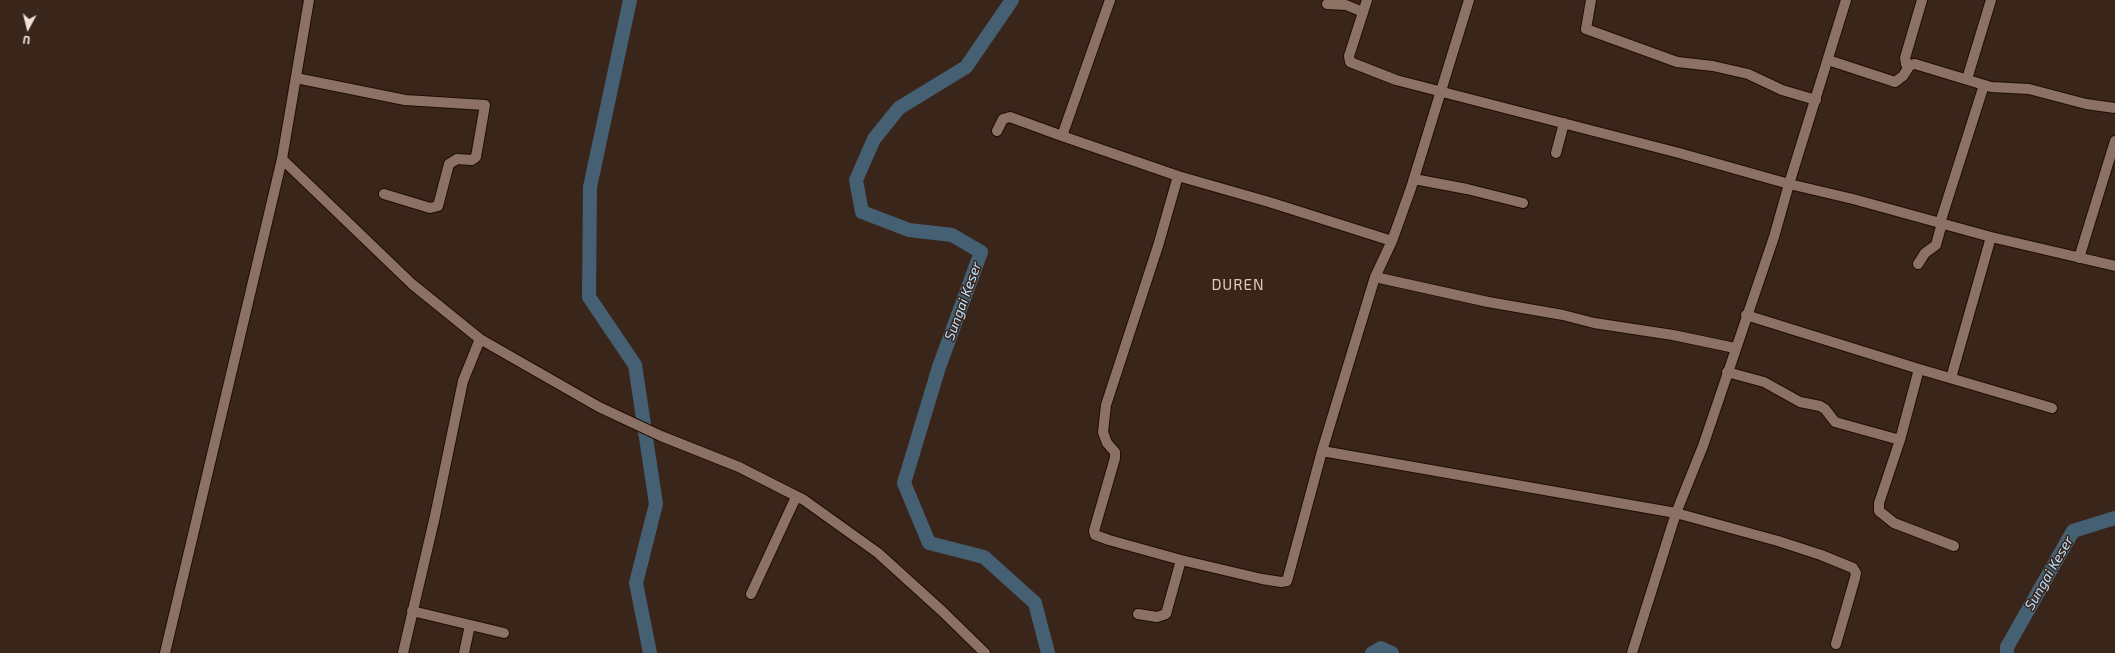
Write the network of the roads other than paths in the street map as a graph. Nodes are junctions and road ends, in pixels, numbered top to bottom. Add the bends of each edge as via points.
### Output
1 (309, 0) edge
2 (1110, 0) edge
3 (1367, 0) edge
4 (1469, 0) edge
5 (1591, 0) edge
6 (1846, 0) edge
7 (1922, 0) edge
8 (1990, 0) edge
9 (1327, 4) dead end
10 (1363, 12) junction
11 (1828, 60) junction
12 (1910, 65) junction
13 (296, 78) junction
14 (1967, 79) junction
15 (1984, 85) junction
16 (1440, 92) junction
17 (1816, 100) junction
18 (2115, 108) edge
19 (1564, 124) junction
20 (997, 131) dead end
21 (1062, 136) junction
22 (2115, 141) edge
23 (1556, 153) dead end
24 (282, 159) junction
25 (1178, 176) junction
26 (1414, 179) junction
27 (1789, 184) junction
28 (384, 194) dead end
29 (1523, 203) dead end
30 (1941, 223) junction
31 (1991, 237) junction
32 (1392, 241) junction
33 (2080, 258) junction
34 (1918, 264) dead end
35 (2115, 266) edge
36 (1375, 277) junction
37 (1746, 315) junction
38 (480, 339) junction
39 (1735, 348) junction
40 (1919, 370) junction
41 (1727, 372) junction
42 (1951, 378) junction
43 (2052, 408) dead end
44 (1900, 440) junction
45 (1322, 451) junction
46 (796, 497) junction
47 (1676, 513) junction
48 (1954, 546) dead end
49 (1181, 560) junction
50 (751, 594) dead end
51 (412, 611) junction
52 (1138, 614) dead end
53 (470, 625) junction
54 (504, 633) dead end
55 (1836, 644) dead end
56 (165, 653) edge
57 (403, 653) edge
58 (464, 653) edge
59 (985, 653) edge
60 (1632, 653) edge

1 - 13 street
2 - 21 street
3 - 10 street
4 - 16 street
5 - 17 street via 1586,30 1677,62 1714,66 1748,74 1782,90
6 - 11 street
7 - 12 street via 1905,58 1906,64
8 - 14 street
9 - 10 street via 1346,5
10 - 16 street via 1349,56 1350,62 1396,80
11 - 12 street via 1891,81 1900,79
11 - 17 street
12 - 14 street via 1915,64
13 - 24 street
13 - 28 street via 405,100 485,105 476,157 472,160 457,159 449,164 438,206 430,208
14 - 15 street
15 - 18 street via 2029,89 2086,104
15 - 30 street
16 - 19 street
16 - 26 street
17 - 27 street
19 - 23 street
19 - 27 street
20 - 21 street via 1003,119 1010,117
21 - 25 street
22 - 33 street
24 - 38 street via 412,284
24 - 56 street
25 - 32 street
25 - 49 street via 1106,405 1103,432 1107,443 1115,452 1115,458 1094,531 1098,537
26 - 29 street
26 - 32 street
27 - 30 street
27 - 37 street via 1774,237
30 - 31 street
30 - 34 street via 1936,245 1925,253
31 - 33 street
31 - 42 street
32 - 36 street
33 - 35 street
36 - 39 street via 1594,323
36 - 45 street
37 - 39 street
37 - 40 street
38 - 46 street via 599,407 641,428 739,467
38 - 51 street via 463,381
39 - 41 street
40 - 42 street
40 - 44 street
41 - 44 street via 1764,382 1800,402 1820,406 1835,422
41 - 47 street via 1703,446
42 - 43 street
44 - 48 street via 1879,502 1879,511 1894,523
45 - 47 street
45 - 49 street via 1287,580 1281,582
46 - 50 street
46 - 59 street via 831,518 878,553
47 - 55 street via 1821,554 1853,568 1855,578
47 - 60 street
49 - 52 street via 1166,614 1157,617
51 - 53 street
51 - 57 street
53 - 54 street
53 - 58 street

